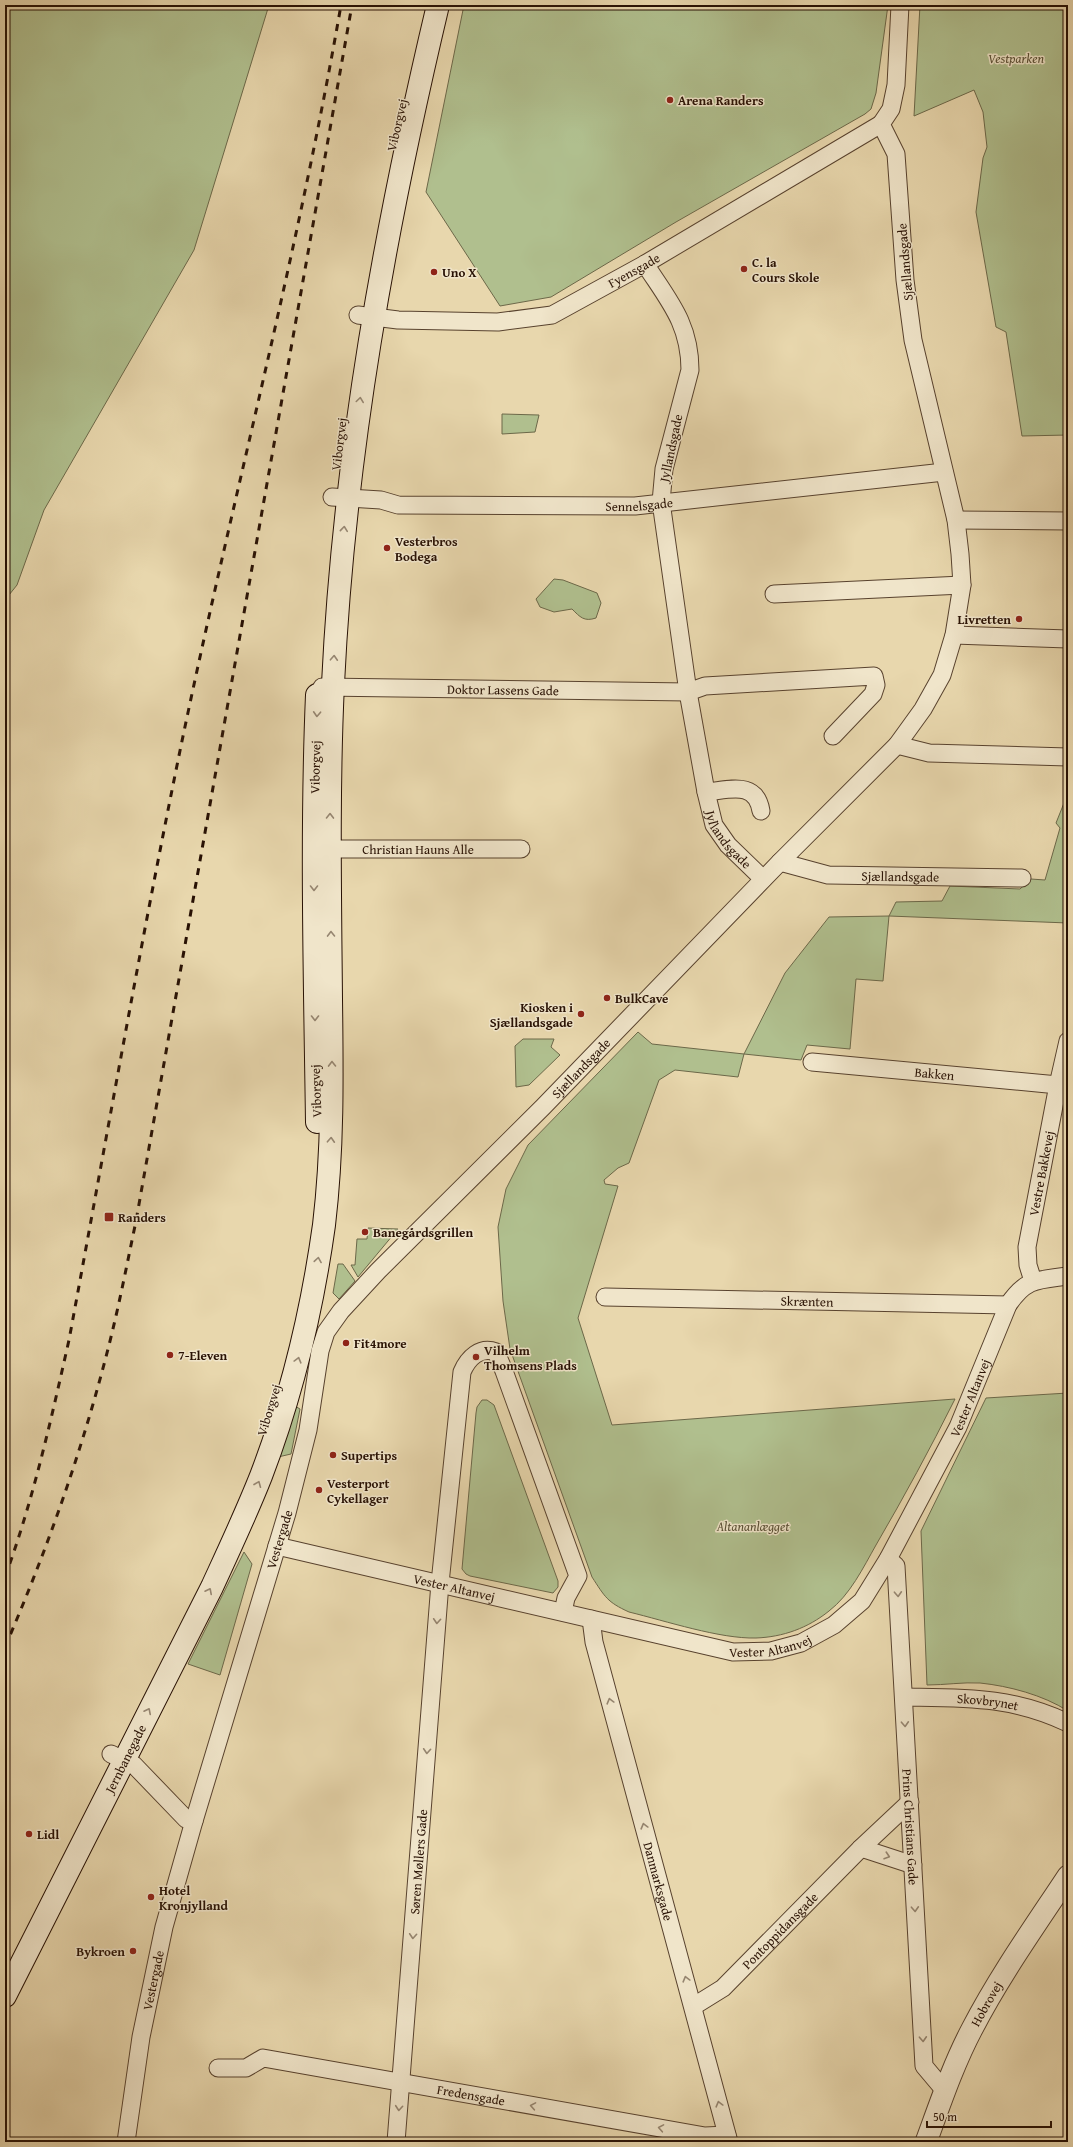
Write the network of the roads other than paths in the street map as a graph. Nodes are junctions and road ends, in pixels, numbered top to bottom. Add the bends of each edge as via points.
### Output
1 (423, 5) edge
2 (438, 5) edge
3 (900, 5) edge
4 (881, 124) junction
5 (645, 264) junction
6 (365, 316) junction
7 (944, 472) junction
8 (340, 498) junction
9 (661, 502) junction
10 (956, 520) junction
11 (1068, 521) edge
12 (962, 585) junction
13 (774, 594) dead end
14 (954, 635) junction
15 (1068, 639) edge
16 (325, 687) junction
17 (688, 692) junction
18 (833, 736) dead end
19 (898, 745) junction
20 (1068, 757) edge
21 (706, 792) junction
22 (761, 811) dead end
23 (322, 849) junction
24 (521, 849) dead end
25 (780, 862) junction
26 (1022, 878) dead end
27 (763, 879) junction
28 (1068, 1041) edge
29 (812, 1062) dead end
30 (1058, 1085) junction
31 (378, 1271) joint
32 (1068, 1276) edge
33 (1033, 1281) junction
34 (605, 1297) dead end
35 (1008, 1305) junction
36 (234, 1522) joint
37 (277, 1546) junction
38 (888, 1559) junction
39 (440, 1582) junction
40 (562, 1612) junction
41 (591, 1619) junction
42 (904, 1697) junction
43 (1068, 1723) edge
44 (117, 1757) junction
45 (910, 1802) junction
46 (194, 1821) junction
47 (861, 1848) junction
48 (913, 1865) junction
49 (1068, 1876) edge
50 (5, 1966) edge
51 (5, 1996) edge
52 (694, 2006) junction
53 (218, 2068) dead end
54 (402, 2083) junction
55 (945, 2091) junction
56 (728, 2139) edge
57 (126, 2142) edge
58 (396, 2142) edge
59 (926, 2142) edge

1 - 6 main road, Viborgvej via 376,222
2 - 6 main road, Viborgvej
3 - 4 street via 896,85 891,109
4 - 5 street, Fyensgade
4 - 7 street, Sjællandsgade via 896,154 905,280 913,340
5 - 6 street, Fyensgade via 552,316 498,322 398,320
5 - 9 street, Jyllandsgade via 679,317 687,335 690,353 690,370 664,469
6 - 8 main road, Viborgvej
7 - 9 street, Sennelsgade
7 - 10 street, Sjællandsgade
8 - 9 street, Sennelsgade via 381,500 406,505 635,506
8 - 16 main road, Viborgvej via 326,560
9 - 17 street, Jyllandsgade
10 - 11 street
10 - 12 street, Sjællandsgade
12 - 13 street
12 - 14 street, Sjællandsgade
14 - 15 street
14 - 19 street, Sjællandsgade via 942,675
16 - 17 street, Doktor Lassens Gade
16 - 23 main road, Viborgvej
17 - 18 street via 705,686 874,676 876,685 873,694
17 - 21 street, Jyllandsgade
19 - 20 street via 929,753
19 - 25 street, Sjællandsgade
21 - 22 street, Jyllandsgade via 746,789 753,793
21 - 27 street, Jyllandsgade via 714,825 728,845
23 - 24 street, Christian Hauns Alle
23 - 36 main road, Viborgvej via 332,1132 324,1223 298,1361 274,1437
25 - 26 street, Sjællandsgade via 828,875
25 - 27 street, Sjællandsgade
27 - 31 street, Sjællandsgade via 543,1107
28 - 30 street, Vestre Bakkevej
29 - 30 street, Bakken
30 - 33 street, Vestre Bakkevej via 1027,1247 1028,1265
31 - 37 street, Vestergade via 340,1311 326,1332 320,1351 300,1462
32 - 33 street, Vester Altanvej
33 - 35 street, Vester Altanvej via 1018,1290
34 - 35 street, Skrænten
35 - 38 street, Vester Altanvej via 958,1427
36 - 44 main road, Jernbanegade
37 - 39 street, Vester Altanvej
37 - 46 street, Vestergade
38 - 41 street, Vester Altanvej via 862,1601 834,1625 801,1643 771,1651 733,1652
38 -> 42 street, Prins Christians Gade via 896,1566
39 - 40 street, Vester Altanvej
39 - 40 street via 462,1372 477,1353 490,1350 496,1352 504,1372 578,1576 566,1598
39 -> 54 street, Søren Møllers Gade
40 - 41 street, Vester Altanvej
52 -> 41 street, Danmarksgade via 594,1642
42 - 43 street, Skovbrynet via 984,1699 1013,1703 1044,1712
42 -> 45 street, Prins Christians Gade
44 - 46 street via 134,1765 186,1819
44 - 50 main road, Jernbanegade
44 - 51 main road, Jernbanegade
45 - 47 street, Pontoppidansgade
45 - 48 street, Prins Christians Gade
46 - 57 street, Vestergade via 164,1927 142,2037
47 -> 48 street
47 - 52 street, Pontoppidansgade via 723,1988
48 -> 55 street, Prins Christians Gade via 924,2066
49 - 55 street, Hobrovej via 1000,1978 971,2030
56 -> 52 street, Danmarksgade
53 - 54 street, Fredensgade via 246,2068 263,2058
56 -> 54 street, Fredensgade
54 -> 58 street, Søren Møllers Gade
55 - 59 street, Hobrovej

